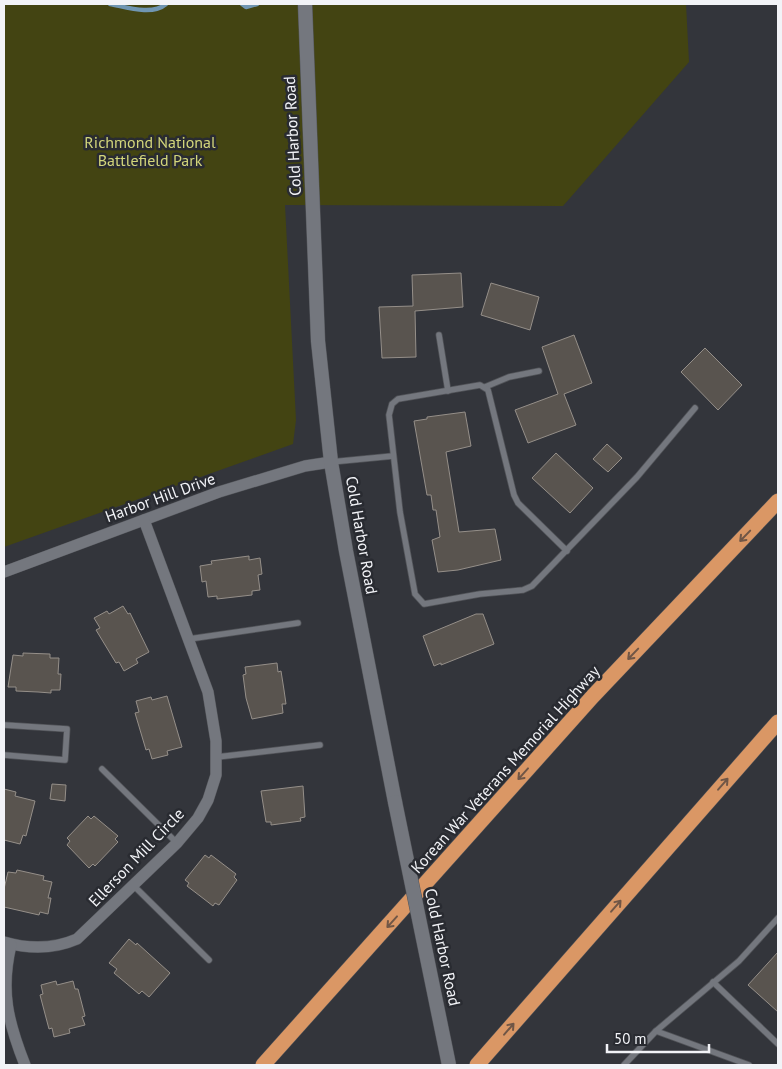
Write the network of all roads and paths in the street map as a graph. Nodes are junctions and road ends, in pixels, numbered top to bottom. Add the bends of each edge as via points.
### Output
1 (305, 4) edge
2 (440, 336) dead end
3 (539, 371) dead end
4 (485, 386) junction
5 (448, 391) junction
6 (695, 408) dead end
7 (393, 456) junction
8 (331, 462) junction
9 (778, 501) edge
10 (144, 520) junction
11 (567, 551) junction
12 (4, 572) edge
13 (298, 623) dead end
14 (189, 639) junction
15 (778, 722) edge
16 (4, 725) edge
17 (320, 745) dead end
18 (4, 755) edge
19 (217, 757) junction
20 (102, 769) dead end
21 (177, 843) junction
22 (133, 885) junction
23 (778, 918) edge
24 (8, 943) edge
25 (209, 960) dead end
26 (713, 982) junction
27 (656, 1031) junction
28 (778, 1044) edge
29 (26, 1065) edge
30 (263, 1065) edge
31 (449, 1065) edge
32 (477, 1065) edge
33 (624, 1065) edge
34 (749, 1065) edge

1 - 8 main road, Cold Harbor Road via 318,341
2 - 5 lane
3 - 4 lane
4 - 5 lane
4 - 11 lane via 514,495 518,503
5 - 7 lane via 398,400 392,404 389,414
6 - 11 lane via 638,477
7 - 8 lane
7 - 11 lane via 415,594 424,604 523,590 532,586
8 - 10 street, Harbor Hill Drive via 306,466 219,492
8 - 31 main road, Cold Harbor Road, bridge via 346,552
9 -> 30 highway, Korean War Veterans Memorial Highway via 593,696
10 - 12 street, Harbor Hill Drive
10 - 14 street, Ellerson Mill Circle
13 - 14 lane
14 - 19 street, Ellerson Mill Circle via 208,692
32 -> 15 highway
16 - 18 lane via 67,729 65,760
17 - 19 lane
19 - 21 street, Ellerson Mill Circle via 216,775 208,800
20 - 21 lane
21 - 22 street, Ellerson Mill Circle
22 - 24 street, Ellerson Mill Circle via 77,939 61,946
22 - 25 lane
23 - 26 lane via 739,961
24 - 29 street via 4,993 13,1034
26 - 27 lane
26 - 28 lane
27 - 33 lane
27 - 34 lane

